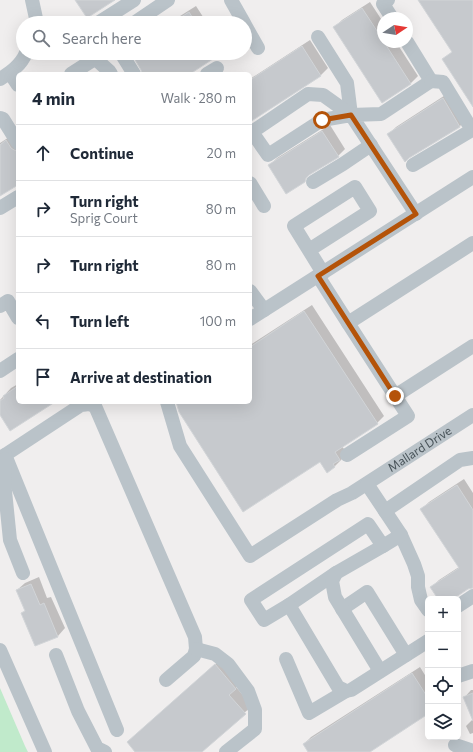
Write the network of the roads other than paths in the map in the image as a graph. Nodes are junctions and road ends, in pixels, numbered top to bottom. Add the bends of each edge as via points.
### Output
1 (32, 0) edge
2 (134, 0) edge
3 (168, 0) edge
4 (231, 0) edge
5 (388, 0) edge
6 (388, 12) edge
7 (36, 16) edge
8 (109, 16) edge
9 (144, 16) edge
10 (240, 16) edge
11 (318, 37) dead end
12 (252, 38) edge
13 (258, 48) dead end
14 (411, 48) edge
15 (23, 60) edge
16 (88, 60) edge
17 (97, 60) edge
18 (125, 60) edge
19 (73, 72) edge
20 (110, 72) edge
21 (133, 72) edge
22 (5, 76) edge
23 (431, 81) junction
24 (16, 84) edge
25 (351, 115) junction
26 (0, 118) edge
27 (473, 130) edge
28 (16, 140) edge
29 (370, 145) junction
30 (413, 165) dead end
31 (473, 177) edge
32 (313, 182) dead end
33 (252, 186) edge
34 (16, 198) edge
35 (264, 206) dead end
36 (0, 208) edge
37 (416, 214) junction
38 (473, 243) edge
39 (309, 250) junction
40 (320, 274) junction
41 (252, 294) edge
42 (0, 306) edge
43 (264, 310) junction
44 (16, 315) edge
45 (252, 318) edge
46 (348, 323) junction
47 (473, 346) edge
48 (16, 360) edge
49 (0, 371) edge
50 (395, 396) junction
51 (168, 404) edge
52 (473, 415) edge
53 (5, 455) junction
54 (347, 455) dead end
55 (473, 458) edge
56 (366, 484) junction
57 (385, 511) junction
58 (401, 535) junction
59 (383, 546) junction
60 (336, 572) junction
61 (23, 573) dead end
62 (473, 596) edge
63 (461, 604) edge
64 (289, 605) junction
65 (425, 606) edge
66 (342, 609) junction
67 (425, 643) edge
68 (196, 649) junction
69 (0, 650) edge
70 (56, 655) dead end
71 (406, 655) junction
72 (286, 659) dead end
73 (380, 671) junction
74 (473, 671) edge
75 (461, 675) edge
76 (166, 680) dead end
77 (346, 691) junction
78 (117, 730) dead end
79 (451, 745) edge
80 (473, 751) edge
81 (45, 752) edge
82 (105, 752) edge
83 (226, 752) edge

1 - 7 street
2 - 8 street
3 - 9 street
4 - 10 street
5 - 6 street via 383,4
11 - 25 street via 347,83
12 - 13 street
14 - 23 street
15 - 22 street
16 - 19 street
17 - 20 street
18 - 21 street
22 - 24 street
23 - 25 street via 381,114
23 - 27 street via 443,82
25 - 25 street via 323,95 308,94 252,132 268,155 322,120
25 - 29 street
26 - 28 street
27 - 30 street
29 - 32 street
29 - 37 street
31 - 37 street
33 - 35 street
34 - 36 street
37 - 40 street
38 - 46 street
39 - 39 street via 370,211 355,187 294,226
39 - 40 street
40 - 43 street
40 - 46 street
41 - 43 street
42 - 44 street via 8,301
43 - 45 street
46 - 50 street
47 - 50 street
48 - 49 street
50 - 54 street via 408,416
51 - 56 street, Mallard Drive via 180,446 250,556 336,500
52 - 56 street, Mallard Drive
53 - 61 street via 4,481 10,540
53 - 68 street via 81,405 95,406 195,637
53 - 78 street
55 - 57 street via 460,460
56 - 57 street
57 - 58 street
58 - 59 street
58 - 65 street via 418,576 421,600
59 - 60 street
59 - 64 street via 368,524 251,600 264,620
60 - 64 street
60 - 66 street via 332,581 335,597
62 - 63 street
64 - 77 street via 338,687
66 - 71 street via 367,592
66 - 73 street
67 - 71 street
68 - 76 street via 194,656
68 - 83 street via 215,654 228,664 248,691 255,710 255,729
69 - 81 street
70 - 82 street via 78,711 97,748
71 - 73 street
72 - 77 street via 309,713
73 - 77 street
74 - 75 street
79 - 80 street

